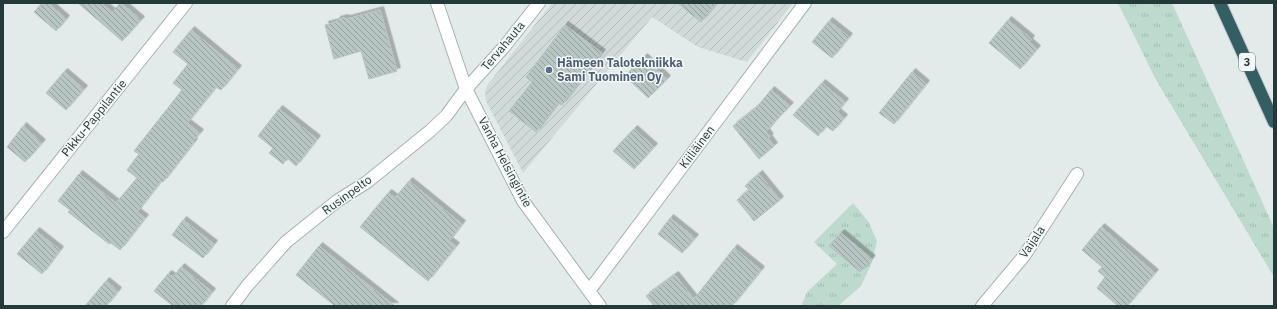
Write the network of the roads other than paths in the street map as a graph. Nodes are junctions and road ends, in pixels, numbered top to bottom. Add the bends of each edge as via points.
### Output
1 (186, 3) edge
2 (437, 3) edge
3 (539, 3) edge
4 (805, 3) edge
5 (1220, 3) edge
6 (466, 89) junction
7 (1274, 122) edge
8 (1077, 174) dead end
9 (3, 232) edge
10 (589, 292) junction
11 (232, 306) edge
12 (600, 306) edge
13 (982, 306) edge

1 - 9 street, Pikku-Pappilantie
2 - 6 street, Vanha Helsingintie
3 - 6 street, Tervahauta
4 - 10 street, Kiiliäinen
5 - 7 highway, 3
6 - 10 street, Vanha Helsingintie via 523,201
6 - 11 street, Rusinpelto via 446,116 430,131 286,242
8 - 13 street, Vaijala via 1024,256
10 - 12 street, Vanha Helsingintie

